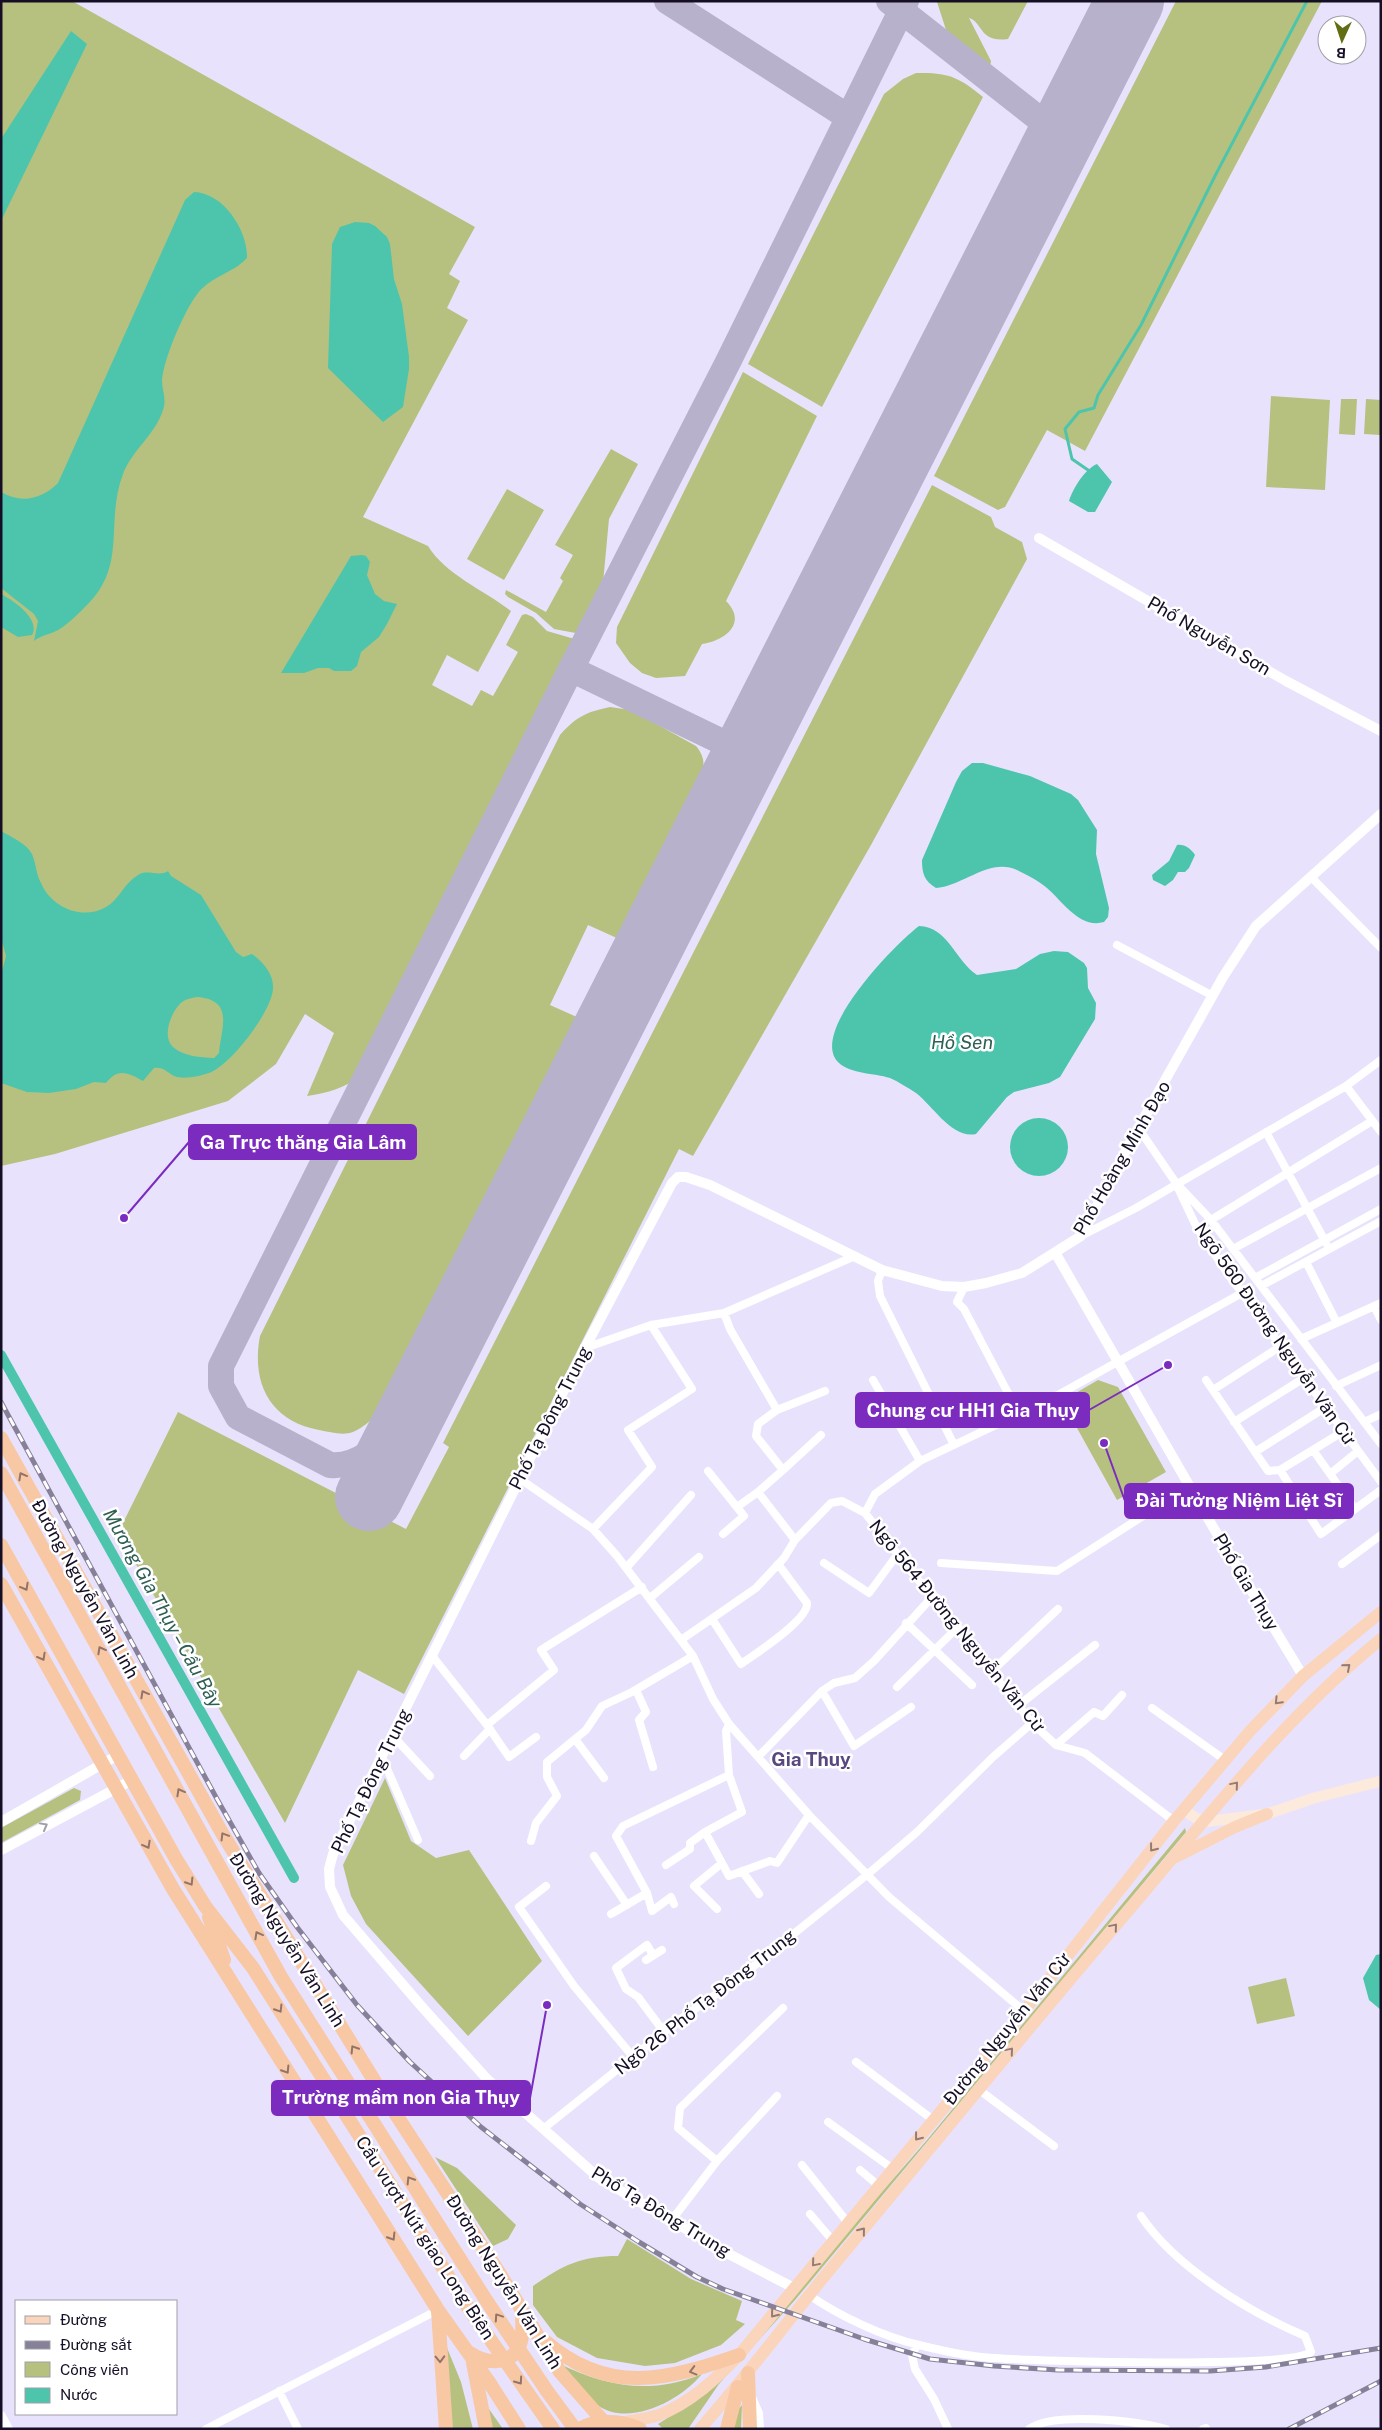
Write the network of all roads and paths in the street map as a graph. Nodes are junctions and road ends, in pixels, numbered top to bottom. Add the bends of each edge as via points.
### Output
1 (1039, 538) dead end
2 (1381, 731) edge
3 (1381, 814) edge
4 (1311, 876) junction
5 (1117, 945) dead end
6 (1381, 948) edge
7 (1213, 996) junction
8 (1381, 1060) edge
9 (1346, 1086) junction
10 (1372, 1122) junction
11 (1139, 1129) junction
12 (1266, 1132) junction
13 (1381, 1132) edge
14 (1381, 1168) edge
15 (1288, 1173) junction
16 (678, 1177) joint
17 (1176, 1183) junction
18 (1307, 1209) junction
19 (1381, 1209) edge
20 (1211, 1220) junction
21 (1381, 1222) edge
22 (1081, 1236) junction
23 (1324, 1240) junction
24 (1233, 1249) junction
25 (1330, 1249) junction
26 (1056, 1254) junction
27 (855, 1256) junction
28 (1306, 1262) junction
29 (882, 1270) junction
30 (1255, 1278) junction
31 (964, 1286) junction
32 (1261, 1286) junction
33 (1242, 1293) junction
34 (1377, 1305) edge
35 (724, 1313) junction
36 (1381, 1320) edge
37 (1337, 1323) junction
38 (651, 1325) junction
39 (1301, 1339) junction
40 (1281, 1346) junction
41 (585, 1348) junction
42 (1119, 1362) junction
43 (1381, 1365) edge
44 (1304, 1378) junction
45 (873, 1380) dead end
46 (1206, 1380) dead end
47 (1336, 1386) junction
48 (1213, 1390) junction
49 (825, 1391) dead end
50 (1326, 1407) junction
51 (777, 1410) junction
52 (1019, 1414) junction
53 (1381, 1414) edge
54 (1234, 1422) junction
55 (1364, 1422) junction
56 (1344, 1431) junction
57 (821, 1435) dead end
58 (1, 1438) edge
59 (1379, 1440) edge
60 (954, 1445) junction
61 (1313, 1450) junction
62 (1358, 1451) junction
63 (1255, 1452) junction
64 (920, 1461) junction
65 (783, 1470) junction
66 (1280, 1470) junction
67 (708, 1471) dead end
68 (1, 1473) edge
69 (1330, 1474) junction
70 (520, 1479) junction
71 (1381, 1482) edge
72 (1190, 1486) junction
73 (1381, 1490) edge
74 (758, 1492) junction
75 (691, 1495) dead end
76 (737, 1507) junction
77 (1355, 1508) junction
78 (865, 1513) junction
79 (593, 1529) junction
80 (723, 1534) dead end
81 (1381, 1535) edge
82 (795, 1540) junction
83 (1, 1545) edge
84 (897, 1554) junction
85 (700, 1557) dead end
86 (824, 1563) dead end
87 (778, 1564) junction
88 (940, 1564) dead end
89 (1342, 1564) dead end
90 (626, 1567) junction
91 (1, 1584) edge
92 (642, 1587) junction
93 (933, 1596) junction
94 (650, 1598) junction
95 (97, 1609) junction
96 (1058, 1609) dead end
97 (1381, 1612) edge
98 (81, 1616) junction
99 (712, 1619) junction
100 (906, 1623) junction
101 (958, 1627) junction
102 (1381, 1639) edge
103 (680, 1640) junction
104 (1095, 1645) dead end
105 (934, 1649) junction
106 (693, 1656) junction
107 (433, 1657) junction
108 (992, 1671) junction
109 (1303, 1676) junction
110 (972, 1686) dead end
111 (896, 1687) dead end
112 (636, 1690) junction
113 (822, 1691) junction
114 (1122, 1695) dead end
115 (1018, 1705) junction
116 (911, 1707) dead end
117 (1152, 1708) dead end
118 (1032, 1723) junction
119 (729, 1724) junction
120 (489, 1727) junction
121 (393, 1736) junction
122 (536, 1737) dead end
123 (575, 1739) junction
124 (1056, 1745) junction
125 (118, 1755) junction
126 (464, 1756) dead end
127 (382, 1757) junction
128 (758, 1757) junction
129 (1225, 1760) junction
130 (102, 1764) junction
131 (653, 1767) dead end
132 (430, 1776) dead end
133 (729, 1776) junction
134 (604, 1778) dead end
135 (132, 1780) junction
136 (1381, 1781) edge
137 (116, 1789) junction
138 (1183, 1810) junction
139 (1267, 1814) junction
140 (809, 1815) junction
141 (1174, 1821) junction
142 (1, 1822) edge
143 (1203, 1822) junction
144 (704, 1832) junction
145 (418, 1840) dead end
146 (531, 1841) dead end
147 (1, 1850) edge
148 (594, 1856) dead end
149 (1172, 1859) junction
150 (722, 1863) junction
151 (666, 1866) dead end
152 (742, 1871) junction
153 (868, 1874) junction
154 (546, 1886) dead end
155 (647, 1893) junction
156 (759, 1894) dead end
157 (674, 1904) dead end
158 (627, 1905) junction
159 (205, 1906) junction
160 (716, 1909) dead end
161 (610, 1914) dead end
162 (662, 1950) dead end
163 (654, 1955) junction
164 (646, 1960) dead end
165 (282, 1978) joint
166 (232, 1985) junction
167 (783, 2008) dead end
168 (1024, 2011) junction
169 (664, 2032) junction
170 (634, 2058) junction
171 (856, 2062) dead end
172 (978, 2089) junction
173 (776, 2096) dead end
174 (932, 2119) junction
175 (828, 2122) dead end
176 (543, 2129) junction
177 (1054, 2146) dead end
178 (717, 2161) junction
179 (802, 2165) dead end
180 (894, 2169) junction
181 (860, 2170) dead end
182 (879, 2186) junction
183 (810, 2214) dead end
184 (1141, 2216) dead end
185 (671, 2220) junction
186 (848, 2223) junction
187 (833, 2241) junction
188 (794, 2288) junction
189 (809, 2295) junction
190 (522, 2309) junction
191 (438, 2310) junction
192 (535, 2332) junction
193 (917, 2345) junction
194 (469, 2355) junction
195 (739, 2355) junction
196 (748, 2373) joint
197 (743, 2387) junction
198 (279, 2391) junction
199 (1, 2416) edge
200 (604, 2422) junction
201 (621, 2423) junction
202 (8, 2429) edge
203 (206, 2429) edge
204 (298, 2429) edge
205 (446, 2429) edge
206 (486, 2429) edge
207 (519, 2429) edge
208 (553, 2429) edge
209 (575, 2429) edge
210 (579, 2429) edge
211 (640, 2429) edge
212 (700, 2429) edge
213 (727, 2429) edge
214 (750, 2429) edge
215 (760, 2429) edge
216 (948, 2429) edge
217 (1029, 2429) edge
218 (1166, 2429) edge

1 - 2 street, Phố Nguyễn Sơn via 1286,681
3 - 4 street, Phố Hoàng Minh Đạo
4 - 6 street
4 - 7 street, Phố Hoàng Minh Đạo via 1256,926
5 - 7 street
7 - 11 street, Phố Hoàng Minh Đạo
8 - 9 street
9 - 10 street
9 - 12 street
10 - 13 street
10 - 15 street
11 - 17 street
11 - 22 street, Phố Hoàng Minh Đạo
12 - 15 street
12 - 17 street
14 - 18 street
15 - 18 street
15 - 20 street
16 - 27 street, Phố Hoàng Minh Đạo via 710,1185
16 - 41 street, Phố Tạ Đông Trung via 668,1189
17 - 20 street
17 - 22 street
17 - 33 street, Ngõ 560 Đường Nguyễn Văn Cừ via 1197,1228
18 - 23 street
18 - 24 street
19 - 23 street
20 - 24 street
21 - 25 street
22 - 26 street, Phố Hoàng Minh Đạo
23 - 25 street
23 - 30 street
24 - 30 street
25 - 28 street
26 - 31 street, Phố Hoàng Minh Đạo via 1022,1273
26 - 42 street, Phố Gia Thụy
27 - 29 street, Phố Hoàng Minh Đạo
27 - 35 street
28 - 32 street
28 - 37 street
29 - 31 street, Phố Hoàng Minh Đạo via 931,1284
29 - 60 street via 878,1281 880,1296
30 - 32 street
31 - 52 street via 957,1302 964,1309
32 - 39 street
33 - 40 street, Ngõ 560 Đường Nguyễn Văn Cừ
33 - 42 street
34 - 36 street
34 - 37 street
35 - 38 street
35 - 51 street
37 - 39 street
38 - 41 street
38 - 79 street via 692,1389 628,1430 652,1467
39 - 47 street
40 - 44 street, Ngõ 560 Đường Nguyễn Văn Cừ
40 - 48 street
41 - 70 street, Phố Tạ Đông Trung
42 - 52 street
42 - 72 street, Phố Gia Thụy
43 - 47 street
44 - 50 street, Ngõ 560 Đường Nguyễn Văn Cừ
44 - 54 street
45 - 64 street
46 - 48 street
47 - 55 street
48 - 54 street
49 - 51 street
50 - 56 street, Ngõ 560 Đường Nguyễn Văn Cừ
50 - 63 street
51 - 65 street via 758,1424 756,1436
52 - 60 street
53 - 55 street
54 - 63 street
55 - 59 street
56 - 61 street
56 - 62 street, Ngõ 560 Đường Nguyễn Văn Cừ
57 - 65 street
95 -> 58 highway, Đường Nguyễn Văn Linh
60 - 64 street
61 - 66 street
61 - 69 street
62 - 69 street
62 - 71 street, Ngõ 560 Đường Nguyễn Văn Cừ
63 - 66 street via 1268,1472
64 - 78 street via 875,1494
65 - 74 street
66 - 77 street via 1321,1534
67 - 76 street
68 - 98 highway, Đường Nguyễn Văn Linh
69 - 77 street
70 - 79 street
70 - 107 street, Phố Tạ Đông Trung
72 - 88 street via 1058,1571
72 - 109 street, Phố Gia Thụy
73 - 77 street
74 - 76 street
74 - 82 street
75 - 90 street
76 - 80 street via 744,1516
78 - 82 street via 842,1501 831,1503
78 - 84 street, Ngõ 564 Đường Nguyễn Văn Cừ
79 - 90 street
81 - 89 street
82 - 87 street
83 -> 125 highway
84 - 86 street via 869,1593
84 - 93 street, Ngõ 564 Đường Nguyễn Văn Cừ
85 - 94 street
87 - 99 street via 756,1588
87 - 99 street via 807,1602 808,1608 781,1635 741,1664
90 - 92 street
91 -> 130 highway
92 - 94 street
92 - 120 street via 541,1650 554,1670
93 - 100 street
93 - 101 street, Ngõ 564 Đường Nguyễn Văn Cừ
94 - 103 street
95 - 98 highway
190 -> 95 highway, Đường Nguyễn Văn Linh via 380,2090 222,1833
96 - 108 street
97 - 109 main road, Đường Nguyễn Văn Cừ
165 -> 98 highway, Đường Nguyễn Văn Linh
99 - 103 street
100 - 105 street
100 - 113 street via 854,1678 834,1683
101 - 105 street
101 - 108 street, Ngõ 564 Đường Nguyễn Văn Cừ
143 -> 102 main road, Đường Nguyễn Văn Cừ via 1311,1701
103 - 106 street
104 - 115 street
105 - 110 street
105 - 111 street
106 - 112 street
106 - 119 street via 713,1700
107 - 120 street
107 - 121 street, Phố Tạ Đông Trung
108 - 115 street, Ngõ 564 Đường Nguyễn Văn Cừ
109 -> 129 main road, Đường Nguyễn Văn Cừ
112 - 123 street via 602,1706 586,1730
112 - 131 street via 646,1712 639,1720
113 - 116 street via 854,1746
113 - 128 street
114 - 124 street via 1103,1716 1094,1712
115 - 118 street, Ngõ 564 Đường Nguyễn Văn Cừ
117 - 129 street
118 - 124 street, Ngõ 564 Đường Nguyễn Văn Cừ
118 - 153 street, Ngõ 26 Phố Tạ Đông Trung
119 - 128 street
119 - 133 street via 726,1731
120 - 122 street via 509,1757
120 - 126 street
121 - 127 street, Phố Tạ Đông Trung
121 - 132 street
123 - 134 street
123 - 146 street via 548,1762 547,1777 556,1796 536,1823
124 - 141 street, Ngõ 564 Đường Nguyễn Văn Cừ via 1085,1752
125 - 130 street
125 - 135 highway
127 - 145 street
127 - 176 street, Phố Tạ Đông Trung via 331,1862 330,1887 339,1908 486,2079
128 - 140 street
129 - 138 main road, Đường Nguyễn Văn Cừ
130 - 137 highway
130 - 142 street
133 - 144 street via 742,1812
133 - 155 street via 624,1826 616,1836
135 - 137 street
135 -> 159 highway
136 - 139 main road
147 -> 137 street
137 -> 166 highway
138 - 141 main road, Đường Nguyễn Văn Cừ
138 - 143 main road
139 - 143 main road
139 - 149 main road
140 - 152 street via 777,1863 770,1860
140 - 153 street
141 -> 168 main road, Đường Nguyễn Văn Cừ
143 - 149 main road, Đường Nguyễn Văn Cừ
144 - 150 street
144 - 151 street via 690,1843 690,1849
148 - 158 street
172 -> 149 main road, Đường Nguyễn Văn Cừ
150 - 152 street via 729,1876
150 - 160 street via 694,1886
152 - 156 street
153 - 168 street via 889,1897
153 - 169 street, Ngõ 26 Phố Tạ Đông Trung via 739,1978
154 - 170 street via 519,1907 574,1986
155 - 157 street via 652,1911 671,1897
155 - 158 street
158 - 161 street
159 - 166 highway
159 -> 208 highway, Cầu vượt Nút giao Long Biên via 253,1968 471,2312
162 - 163 street
163 - 164 street
163 - 169 street via 646,1945 616,1968 626,1989 638,1998
209 -> 165 highway, Cầu vượt Nút giao Long Biên via 486,2300
166 -> 191 highway
167 - 178 street via 680,2108 678,2128
168 - 174 main road, Đường Nguyễn Văn Cừ
169 - 170 street, Ngõ 26 Phố Tạ Đông Trung
170 - 176 street, Ngõ 26 Phố Tạ Đông Trung
171 - 174 street
172 - 177 street
189 -> 172 main road, Đường Nguyễn Văn Cừ
173 - 178 street
174 -> 180 main road, Đường Nguyễn Văn Cừ
175 - 180 street
176 - 185 street, Phố Tạ Đông Trung via 600,2178
178 - 185 street
179 - 186 street
180 - 182 main road, Đường Nguyễn Văn Cừ
181 - 182 street
182 - 186 main road, Đường Nguyễn Văn Cừ
183 - 187 street
184 - 193 street via 1157,2236 1218,2288 1257,2314 1305,2336 1311,2352 1297,2358 1221,2362 1070,2361 993,2358
185 - 188 street, Phố Tạ Đông Trung
186 - 187 main road, Đường Nguyễn Văn Cừ
187 -> 188 main road, Đường Nguyễn Văn Cừ
188 -> 195 main road, Đường Nguyễn Văn Cừ
189 - 193 street via 854,2320
189 - 196 main road, Đường Nguyễn Văn Cừ
190 - 192 highway, Đường Nguyễn Văn Linh
190 - 194 highway via 522,2338 518,2348 507,2358 481,2361
191 - 194 highway
191 - 198 street
191 -> 205 highway
195 -> 192 highway via 673,2376 635,2379 587,2367 560,2354
192 - 200 highway, Đường Nguyễn Văn Linh via 560,2372
193 - 216 street via 912,2355 915,2369
194 - 206 highway
194 - 207 highway
195 - 201 main road, Đường Nguyễn Văn Cừ via 720,2375 676,2407 657,2416
196 - 197 highway
197 - 212 main road
197 - 213 highway
197 - 214 highway
197 - 215 street via 759,2413
198 - 203 street
198 - 204 street
199 - 202 street
200 - 201 highway
200 - 210 highway
201 - 211 highway
217 - 218 street via 1072,2419 1134,2421

